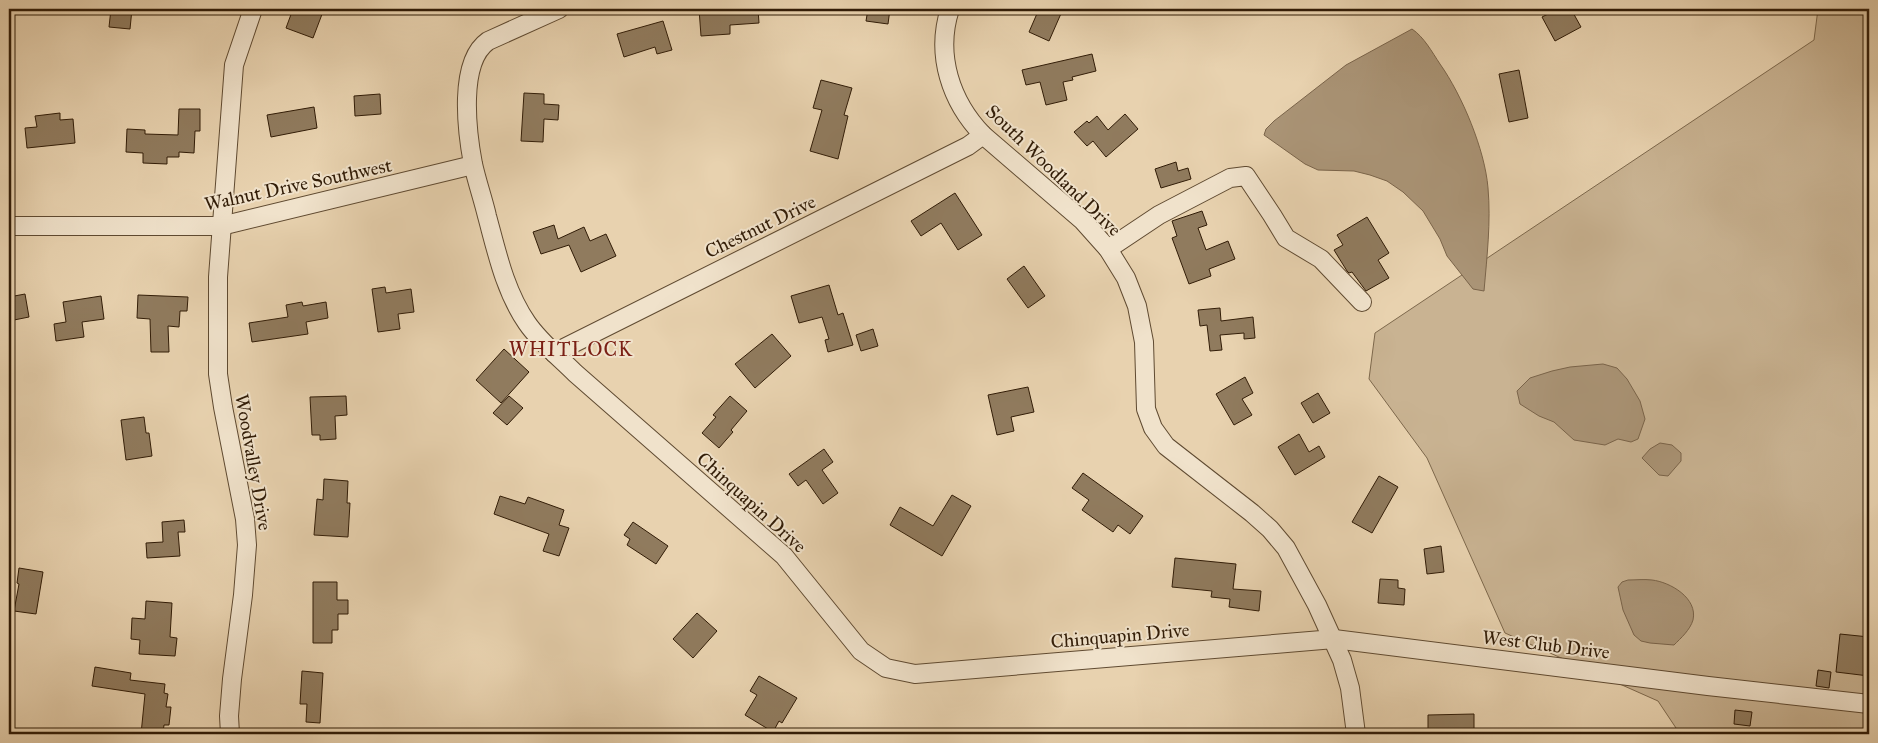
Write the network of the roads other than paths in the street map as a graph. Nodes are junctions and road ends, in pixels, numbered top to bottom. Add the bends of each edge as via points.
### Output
1 (253, 9) edge
2 (559, 9) edge
3 (950, 9) edge
4 (984, 135) junction
5 (474, 166) junction
6 (9, 226) edge
7 (221, 226) junction
8 (1108, 249) junction
9 (1362, 302) dead end
10 (554, 352) junction
11 (1334, 639) junction
12 (1869, 704) edge
13 (230, 734) edge
14 (1356, 734) edge

1 - 7 street, Woodvalley Drive via 234,65
2 - 5 street, Chinquapin Drive via 488,41 475,55 470,71 467,115
3 - 4 street, South Woodland Drive via 945,40 950,82 962,109
4 - 8 street, South Woodland Drive via 1083,221
4 - 10 street, Chestnut Drive via 968,146
5 - 7 street, Walnut Drive Southwest
5 - 10 street, Chinquapin Drive via 495,247 512,296 528,324
6 - 7 street, Walnut Drive Southwest
7 - 13 street, Woodvalley Drive via 218,374 247,545 232,679
8 - 9 street via 1190,198 1230,178 1246,176 1286,238 1321,259
8 - 11 street, South Woodland Drive via 1126,278 1137,306 1145,348 1146,410 1153,428 1166,446 1252,513 1278,538 1297,566
10 - 11 street, Chinquapin Drive via 784,556 861,651 886,668 915,674
11 - 12 street, West Club Drive
11 - 14 street, South Woodland Drive via 1350,688

